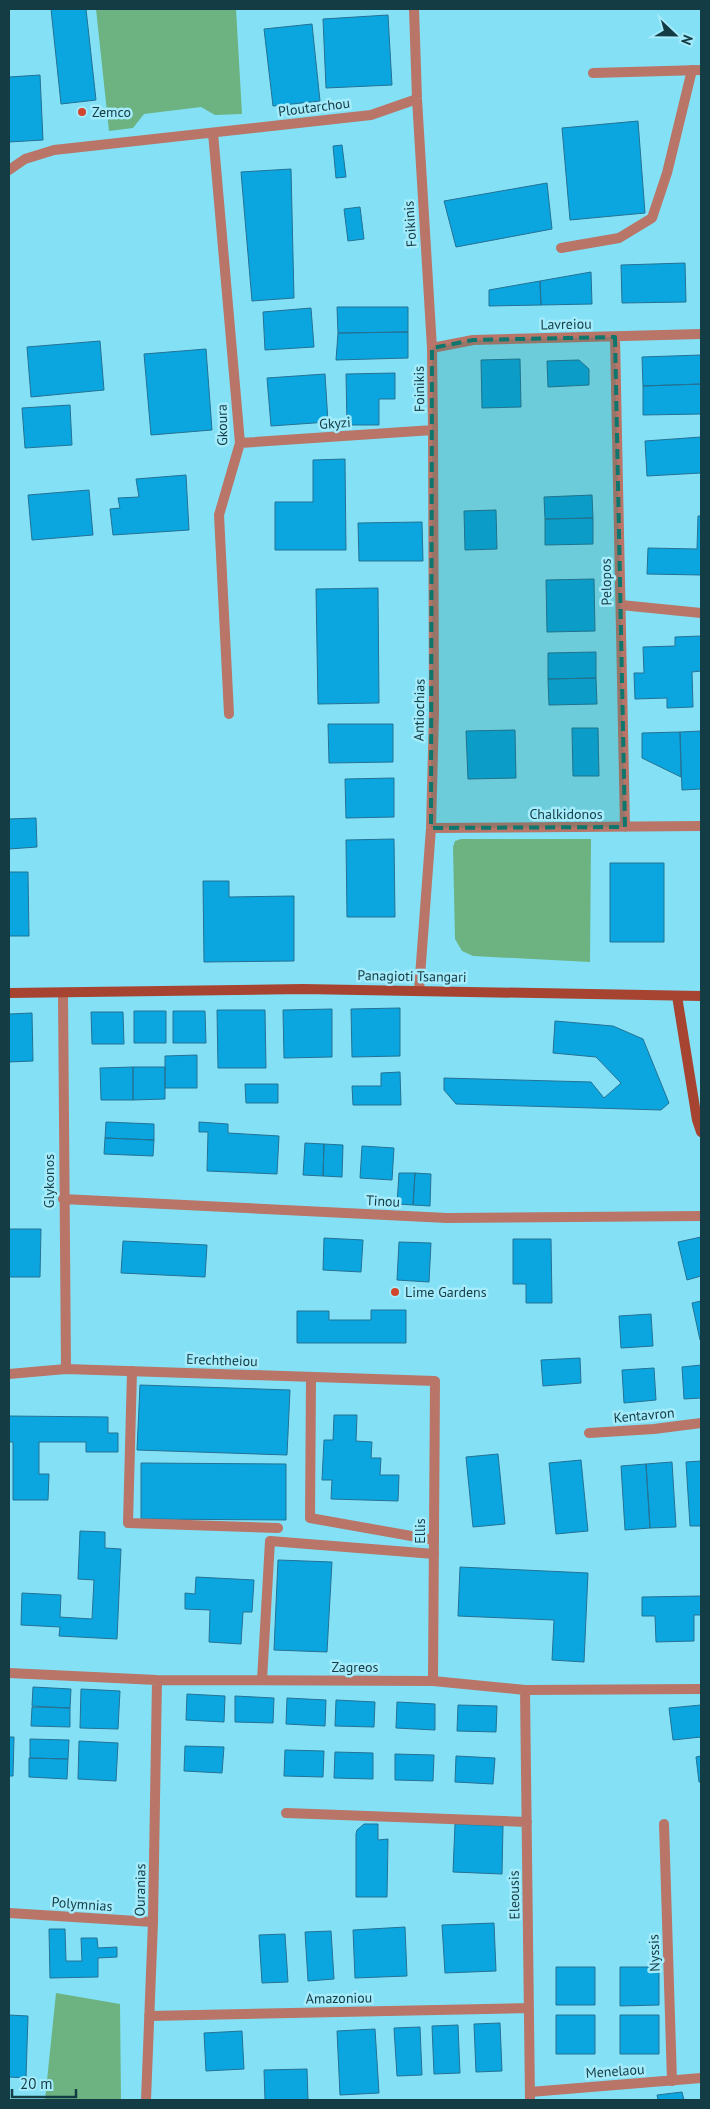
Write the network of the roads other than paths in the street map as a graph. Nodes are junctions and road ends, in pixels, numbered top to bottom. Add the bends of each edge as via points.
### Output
1 (414, 9) edge
2 (697, 70) edge
3 (593, 74) dead end
4 (416, 98) junction
5 (213, 133) junction
6 (9, 170) edge
7 (561, 248) dead end
8 (701, 334) edge
9 (615, 337) junction
10 (432, 348) junction
11 (433, 430) junction
12 (240, 443) junction
13 (620, 605) junction
14 (701, 613) edge
15 (229, 714) dead end
16 (701, 826) edge
17 (625, 827) junction
18 (431, 828) junction
19 (419, 990) junction
20 (63, 993) junction
21 (9, 994) edge
22 (677, 996) junction
23 (701, 996) edge
24 (701, 1132) edge
25 (63, 1199) junction
26 (701, 1216) edge
27 (66, 1369) junction
28 (132, 1371) junction
29 (9, 1374) edge
30 (311, 1377) junction
31 (435, 1381) joint
32 (701, 1423) edge
33 (589, 1433) dead end
34 (278, 1528) dead end
35 (434, 1540) junction
36 (434, 1554) junction
37 (9, 1673) edge
38 (157, 1680) junction
39 (262, 1680) junction
40 (433, 1681) junction
41 (524, 1690) junction
42 (701, 1690) edge
43 (286, 1813) dead end
44 (527, 1822) junction
45 (664, 1824) dead end
46 (9, 1913) edge
47 (153, 1922) junction
48 (529, 2008) junction
49 (149, 2016) junction
50 (701, 2078) edge
51 (672, 2080) junction
52 (530, 2096) edge
53 (146, 2100) edge

1 - 4 street, Foikinis
2 - 3 street
2 - 7 street via 652,218 619,238
4 - 5 street, Ploutarchou via 371,114
4 - 10 street, Foikinis
5 - 6 street, Ploutarchou via 54,150 25,159
5 - 12 street, Gkoura
8 - 9 street, Lavreiou
9 - 10 street, Lavreiou via 473,340
9 - 13 street, Pelopos
10 - 11 street, Foinikis
11 - 12 street, Gkyzi
11 - 18 street, Antiochias
12 - 15 street, Gkoura via 219,515
13 - 14 street
13 - 17 street, Pelopos
16 - 17 street, Chalkidonos
17 - 18 street, Chalkidonos
18 - 19 street, Antiochias
19 - 20 main road, Panagioti Tsangari
19 - 22 main road, Panagioti Tsangari
20 - 21 main road, Panagioti Tsangari
20 - 25 street, Glykonos
22 - 23 main road, Panagioti Tsangari
22 - 24 main road
25 - 26 street, Tinou via 447,1218
25 - 27 street, Glykonos
27 - 28 street, Erechtheiou
27 - 29 street, Erechtheiou
28 - 30 street, Erechtheiou
28 - 34 street via 128,1524
30 - 31 street, Erechtheiou
30 - 35 street via 310,1518
31 - 35 street, Ellis
32 - 33 street, Kentavron
35 - 36 street, Ellis
36 - 39 street via 270,1541
36 - 40 street, Ellis
37 - 38 street, Zagreos
38 - 39 street, Zagreos
38 - 47 street, Ouranias
39 - 40 street, Zagreos
40 - 41 street, Zagreos
41 - 42 street, Zagreos
41 - 44 street, Eleousis
43 - 44 street
44 - 48 street, Eleousis
45 - 51 street, Nyssis
46 - 47 street, Polymnias
47 - 49 street, Ouranias
48 - 49 street, Amazoniou
48 - 52 street, Eleousis
49 - 53 street, Ouranias
50 - 51 street, Menelaou
51 - 52 street, Menelaou

